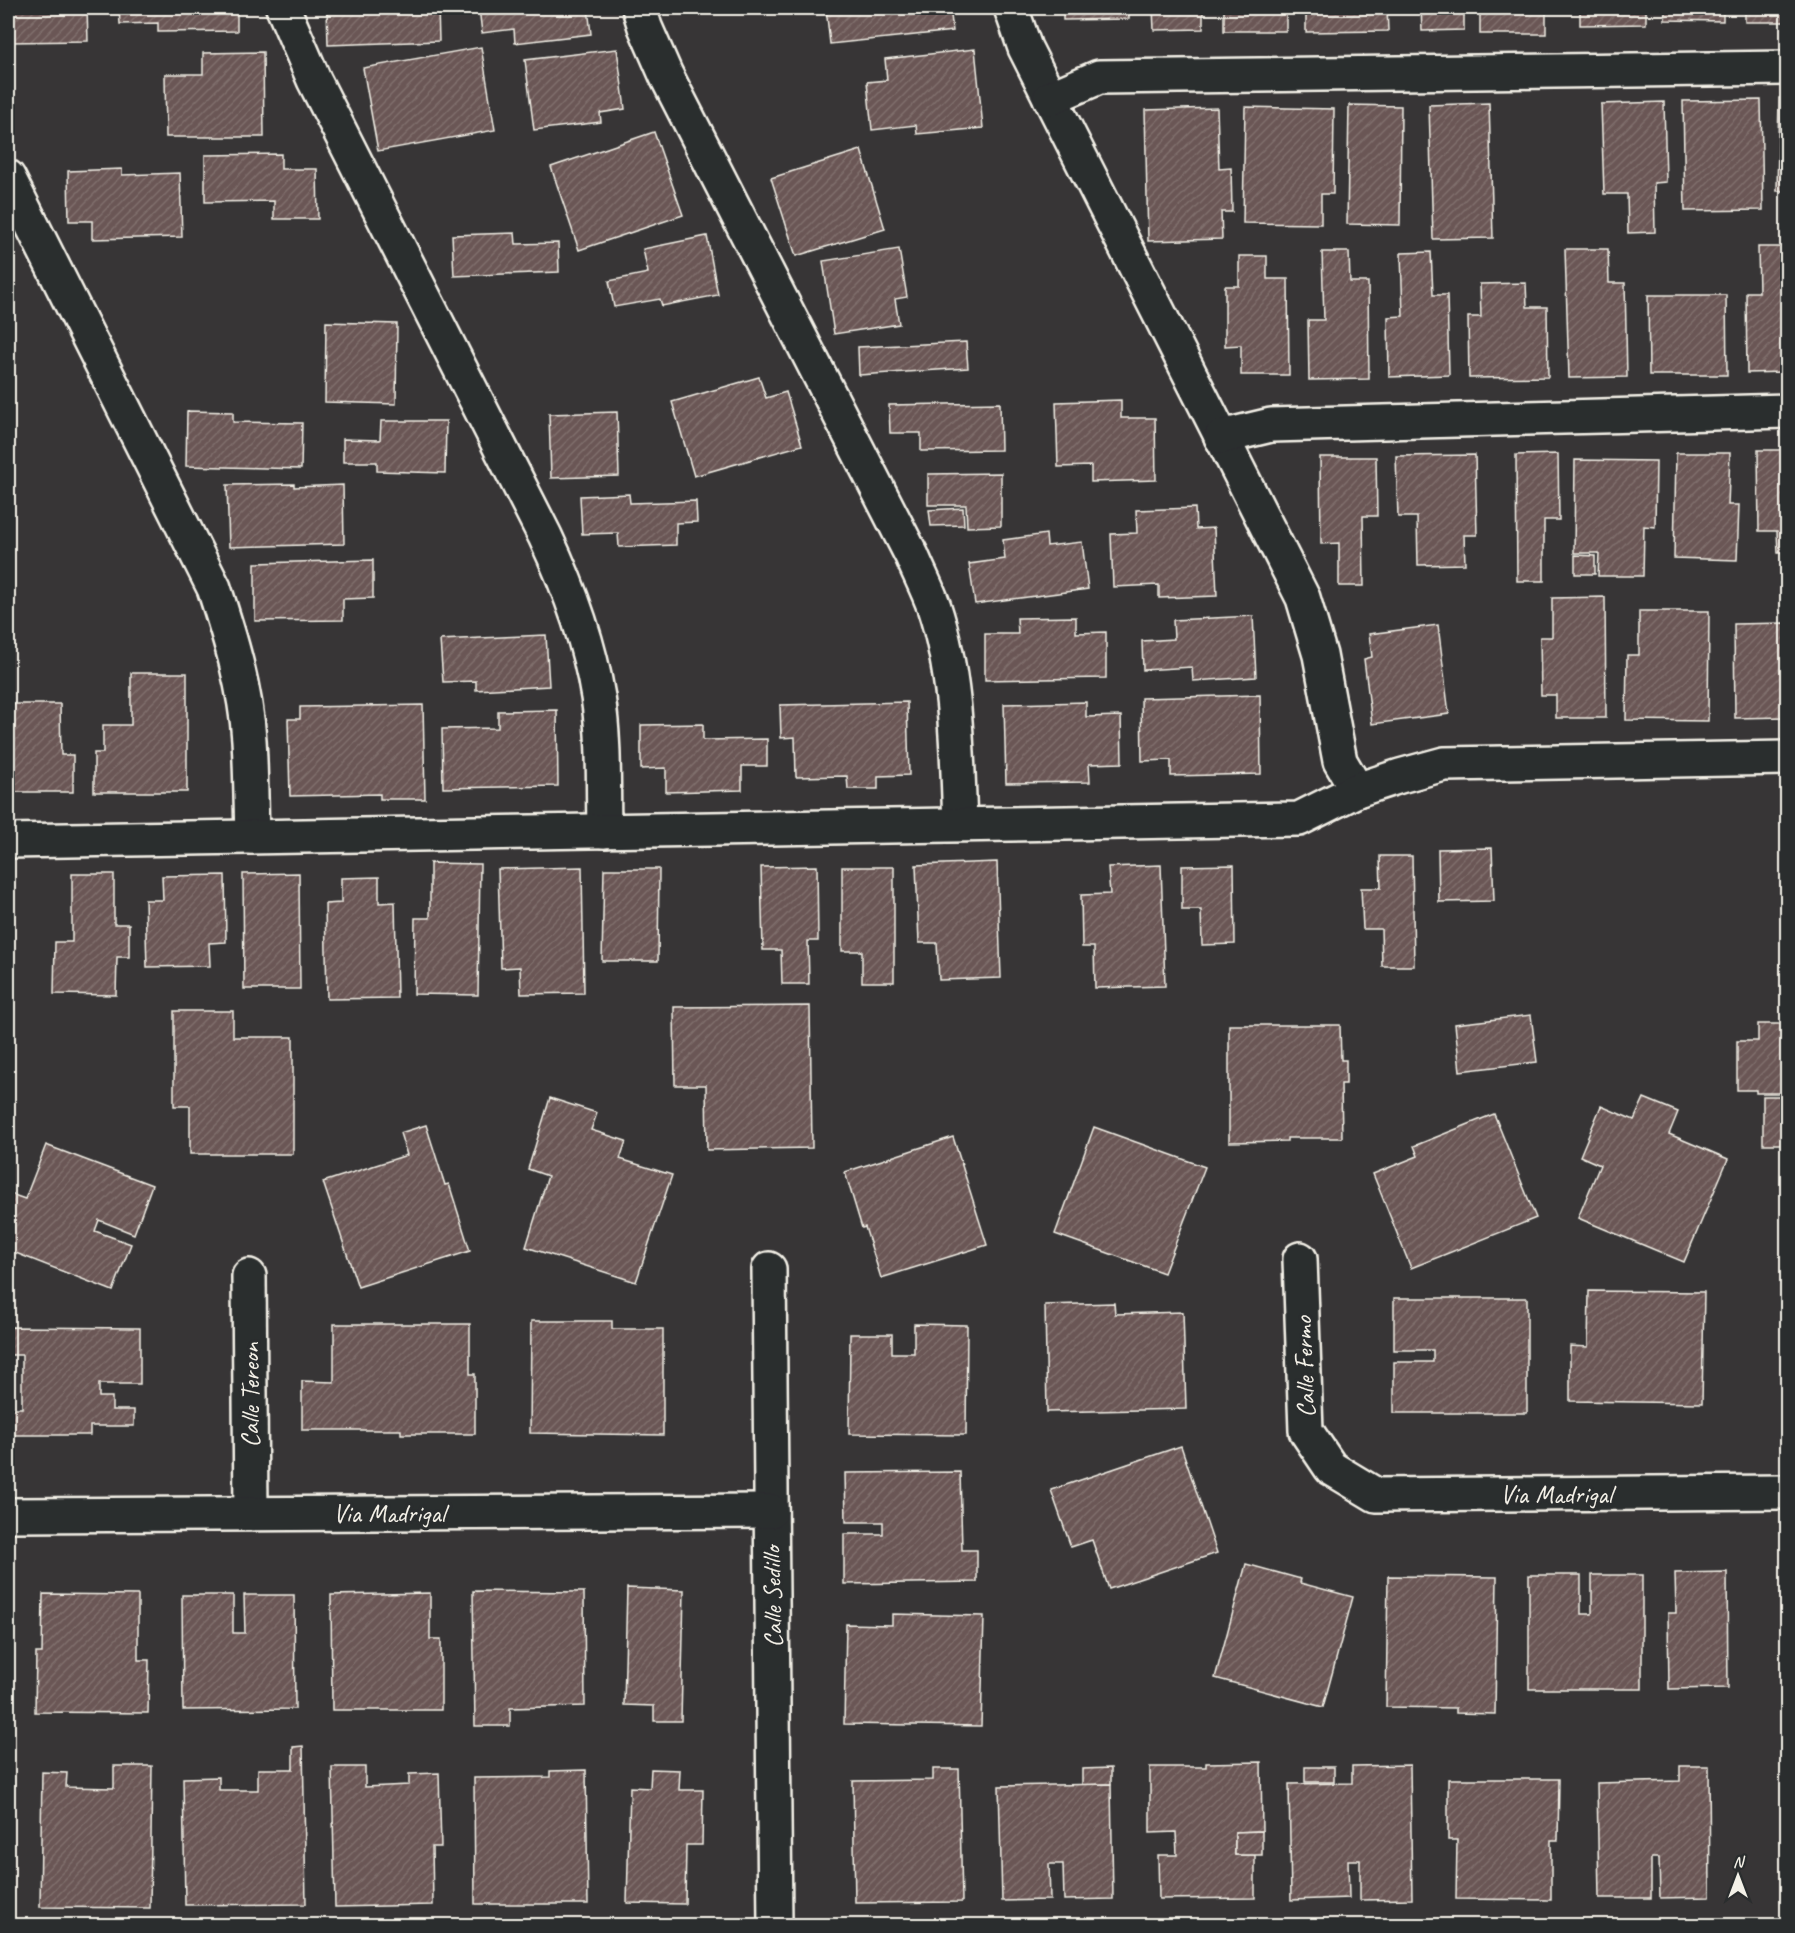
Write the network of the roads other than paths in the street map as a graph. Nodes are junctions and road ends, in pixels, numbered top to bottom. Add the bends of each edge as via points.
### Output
1 (283, 8) edge
2 (639, 8) edge
3 (1011, 8) edge
4 (1788, 68) edge
5 (1050, 98) junction
6 (8, 177) edge
7 (22, 235) edge
8 (1788, 411) edge
9 (1221, 436) junction
10 (1788, 758) edge
11 (1357, 790) junction
12 (960, 824) junction
13 (604, 831) junction
14 (252, 837) junction
15 (8, 841) edge
16 (1300, 1259) dead end
17 (769, 1269) dead end
18 (249, 1276) dead end
19 (1331, 1468) joint
20 (1788, 1492) edge
21 (771, 1510) junction
22 (251, 1513) junction
23 (8, 1515) edge
24 (775, 1926) edge

1 - 13 street via 314,80 567,584 598,698
2 - 12 street via 666,75 934,606 956,715
3 - 5 street via 1025,48
4 - 5 street via 1099,77
5 - 9 street
6 - 7 street
7 - 14 street via 214,588 240,682 249,739
8 - 9 street via 1271,425
9 - 11 street via 1303,598 1320,655 1341,761
10 - 11 street via 1444,764
11 - 12 street via 1299,819
12 - 13 street
13 - 14 street
14 - 15 street
16 - 19 street, Calle Fermo via 1306,1431
17 - 21 street, Calle Sedillo
18 - 22 street, Calle Tereon
19 - 20 street, Via Madrigal via 1376,1495
21 - 22 street, Via Madrigal
21 - 24 street, Calle Sedillo
22 - 23 street, Via Madrigal

